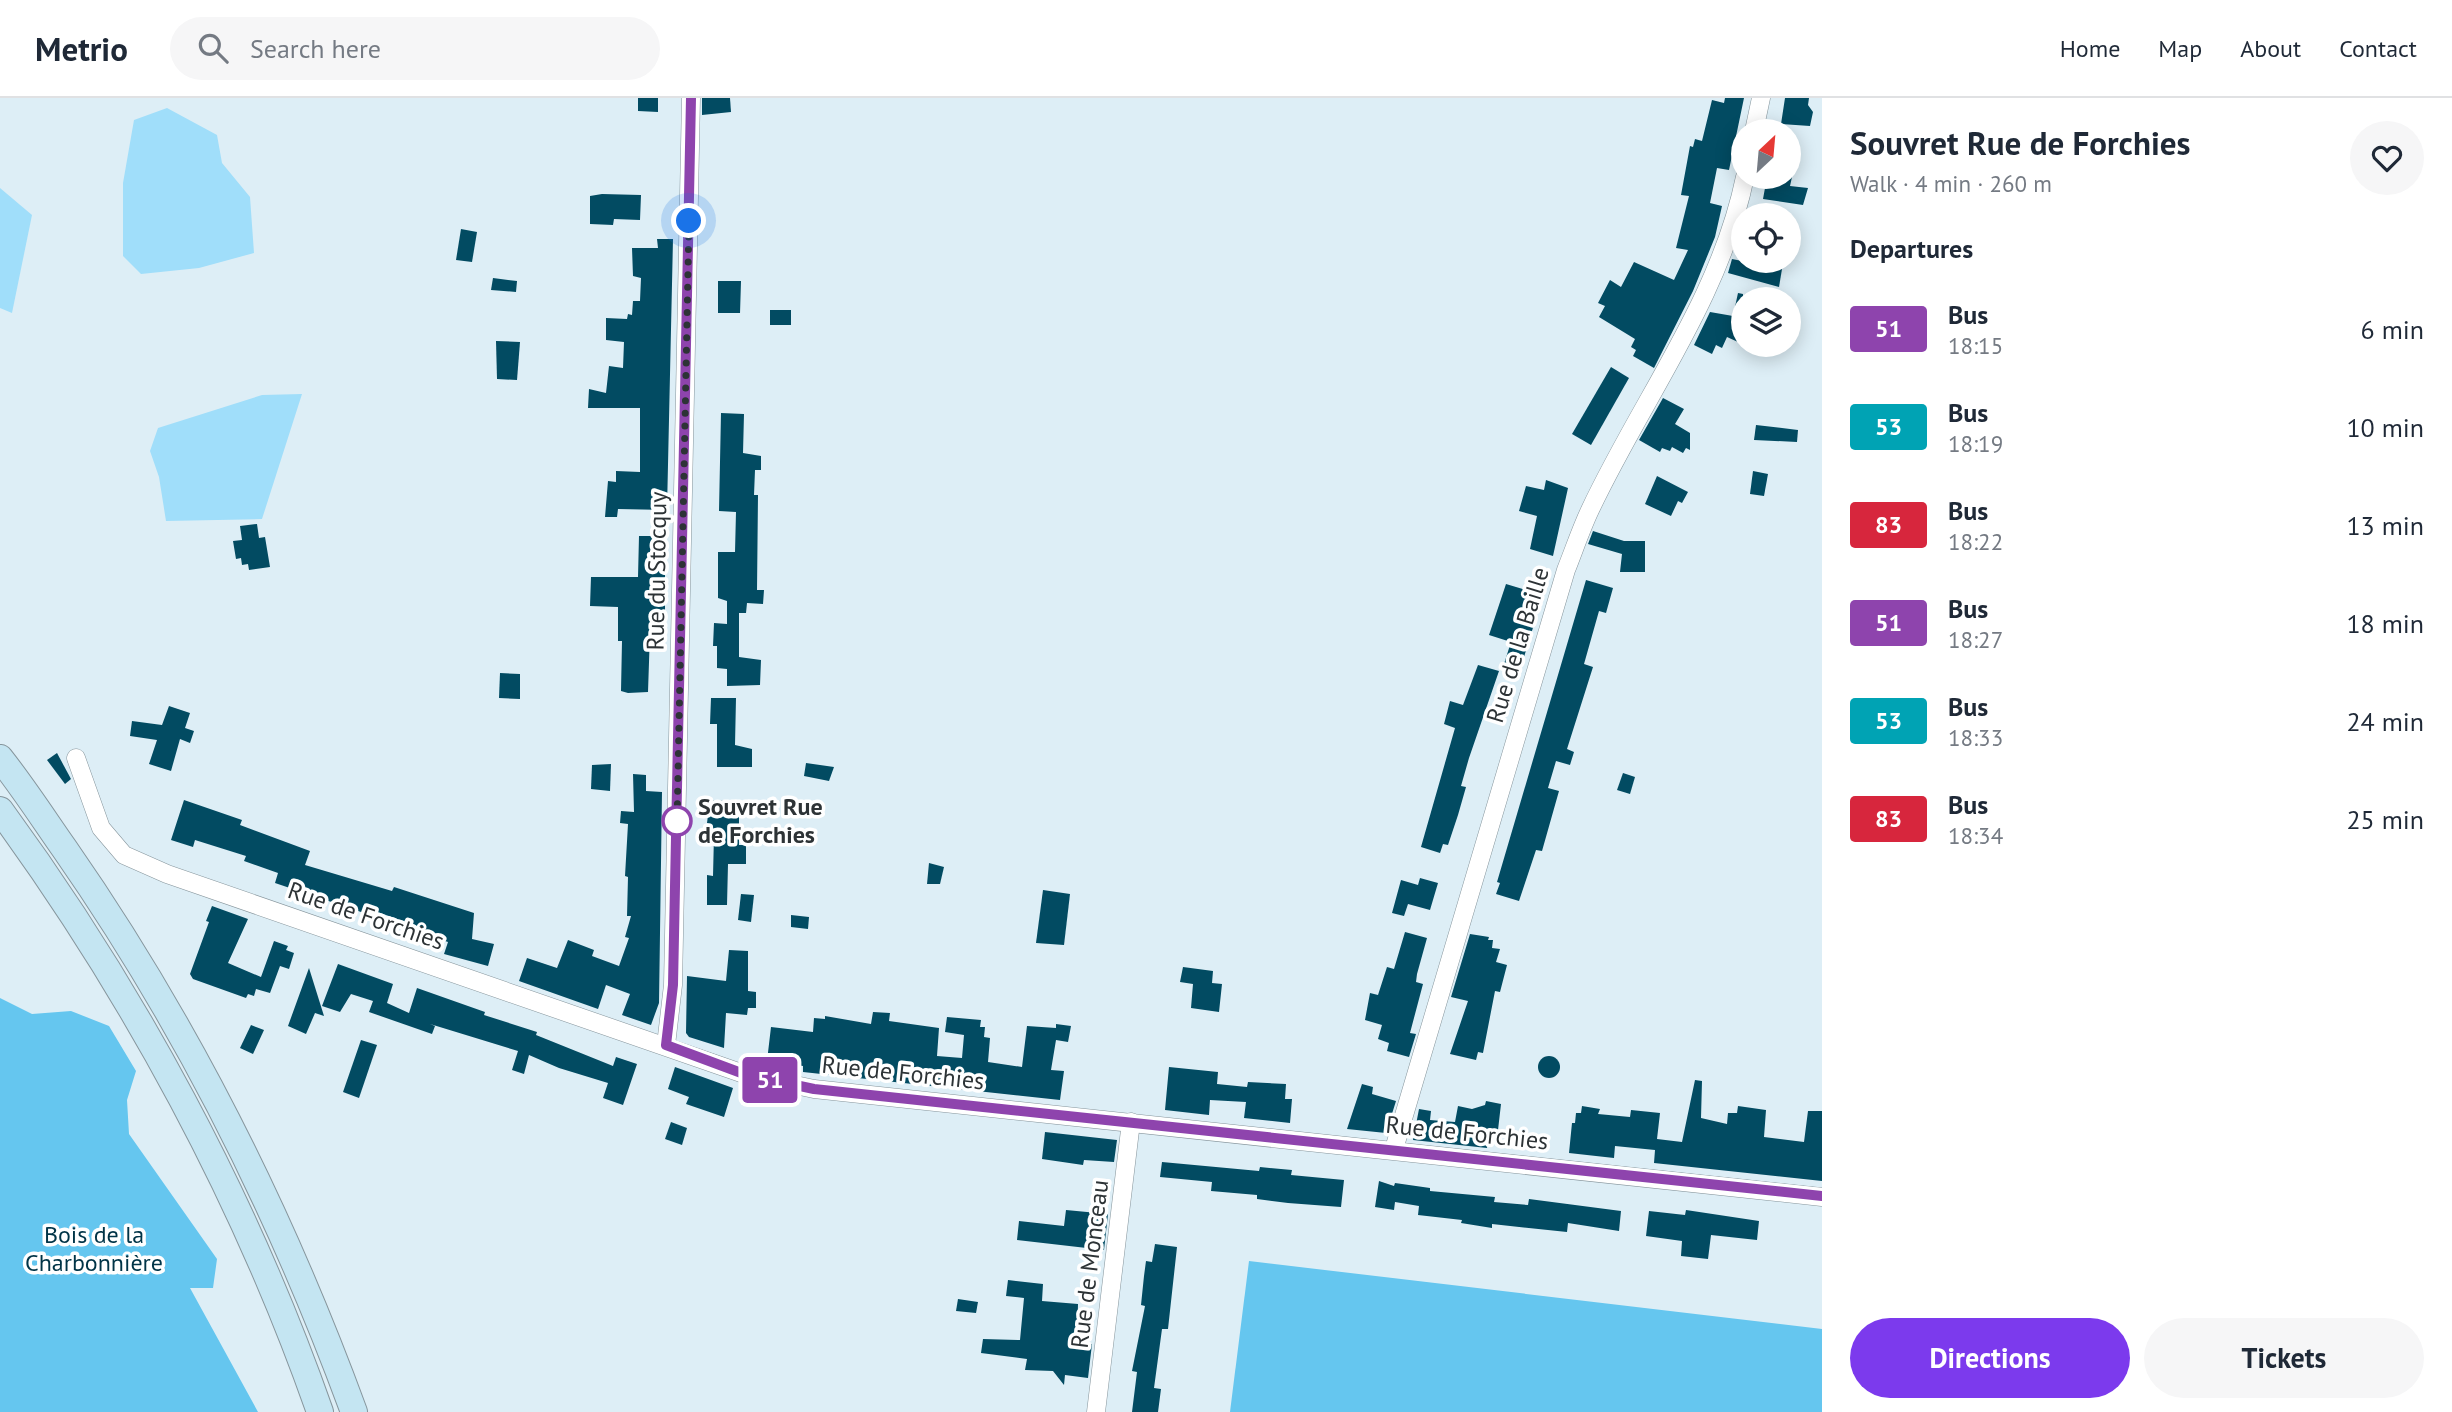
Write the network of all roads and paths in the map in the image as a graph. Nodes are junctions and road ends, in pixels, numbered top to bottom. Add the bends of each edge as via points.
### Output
1 (691, 98) edge
2 (1761, 98) edge
3 (1757, 119) edge
4 (1741, 189) edge
5 (0, 758) edge
6 (75, 758) dead end
7 (0, 810) edge
8 (666, 1045) junction
9 (1131, 1122) junction
10 (1394, 1149) junction
11 (1822, 1196) edge
12 (320, 1412) edge
13 (354, 1412) edge
14 (1096, 1412) edge

1 - 8 street, Rue du Stocquy via 673,985
2 - 3 street
4 - 10 street, Rue de la Baille via 1717,266 1679,347 1590,510 1566,570
5 - 13 main road via 108,911 198,1064 274,1215
6 - 8 street, Rue de Forchies via 101,828 124,855 167,874
7 - 12 main road via 128,1004 211,1155
8 - 9 street, Rue de Forchies via 744,1074 814,1089
9 - 10 street, Rue de Forchies
9 - 14 street, Rue de Monceau
10 - 11 street, Rue de Forchies

